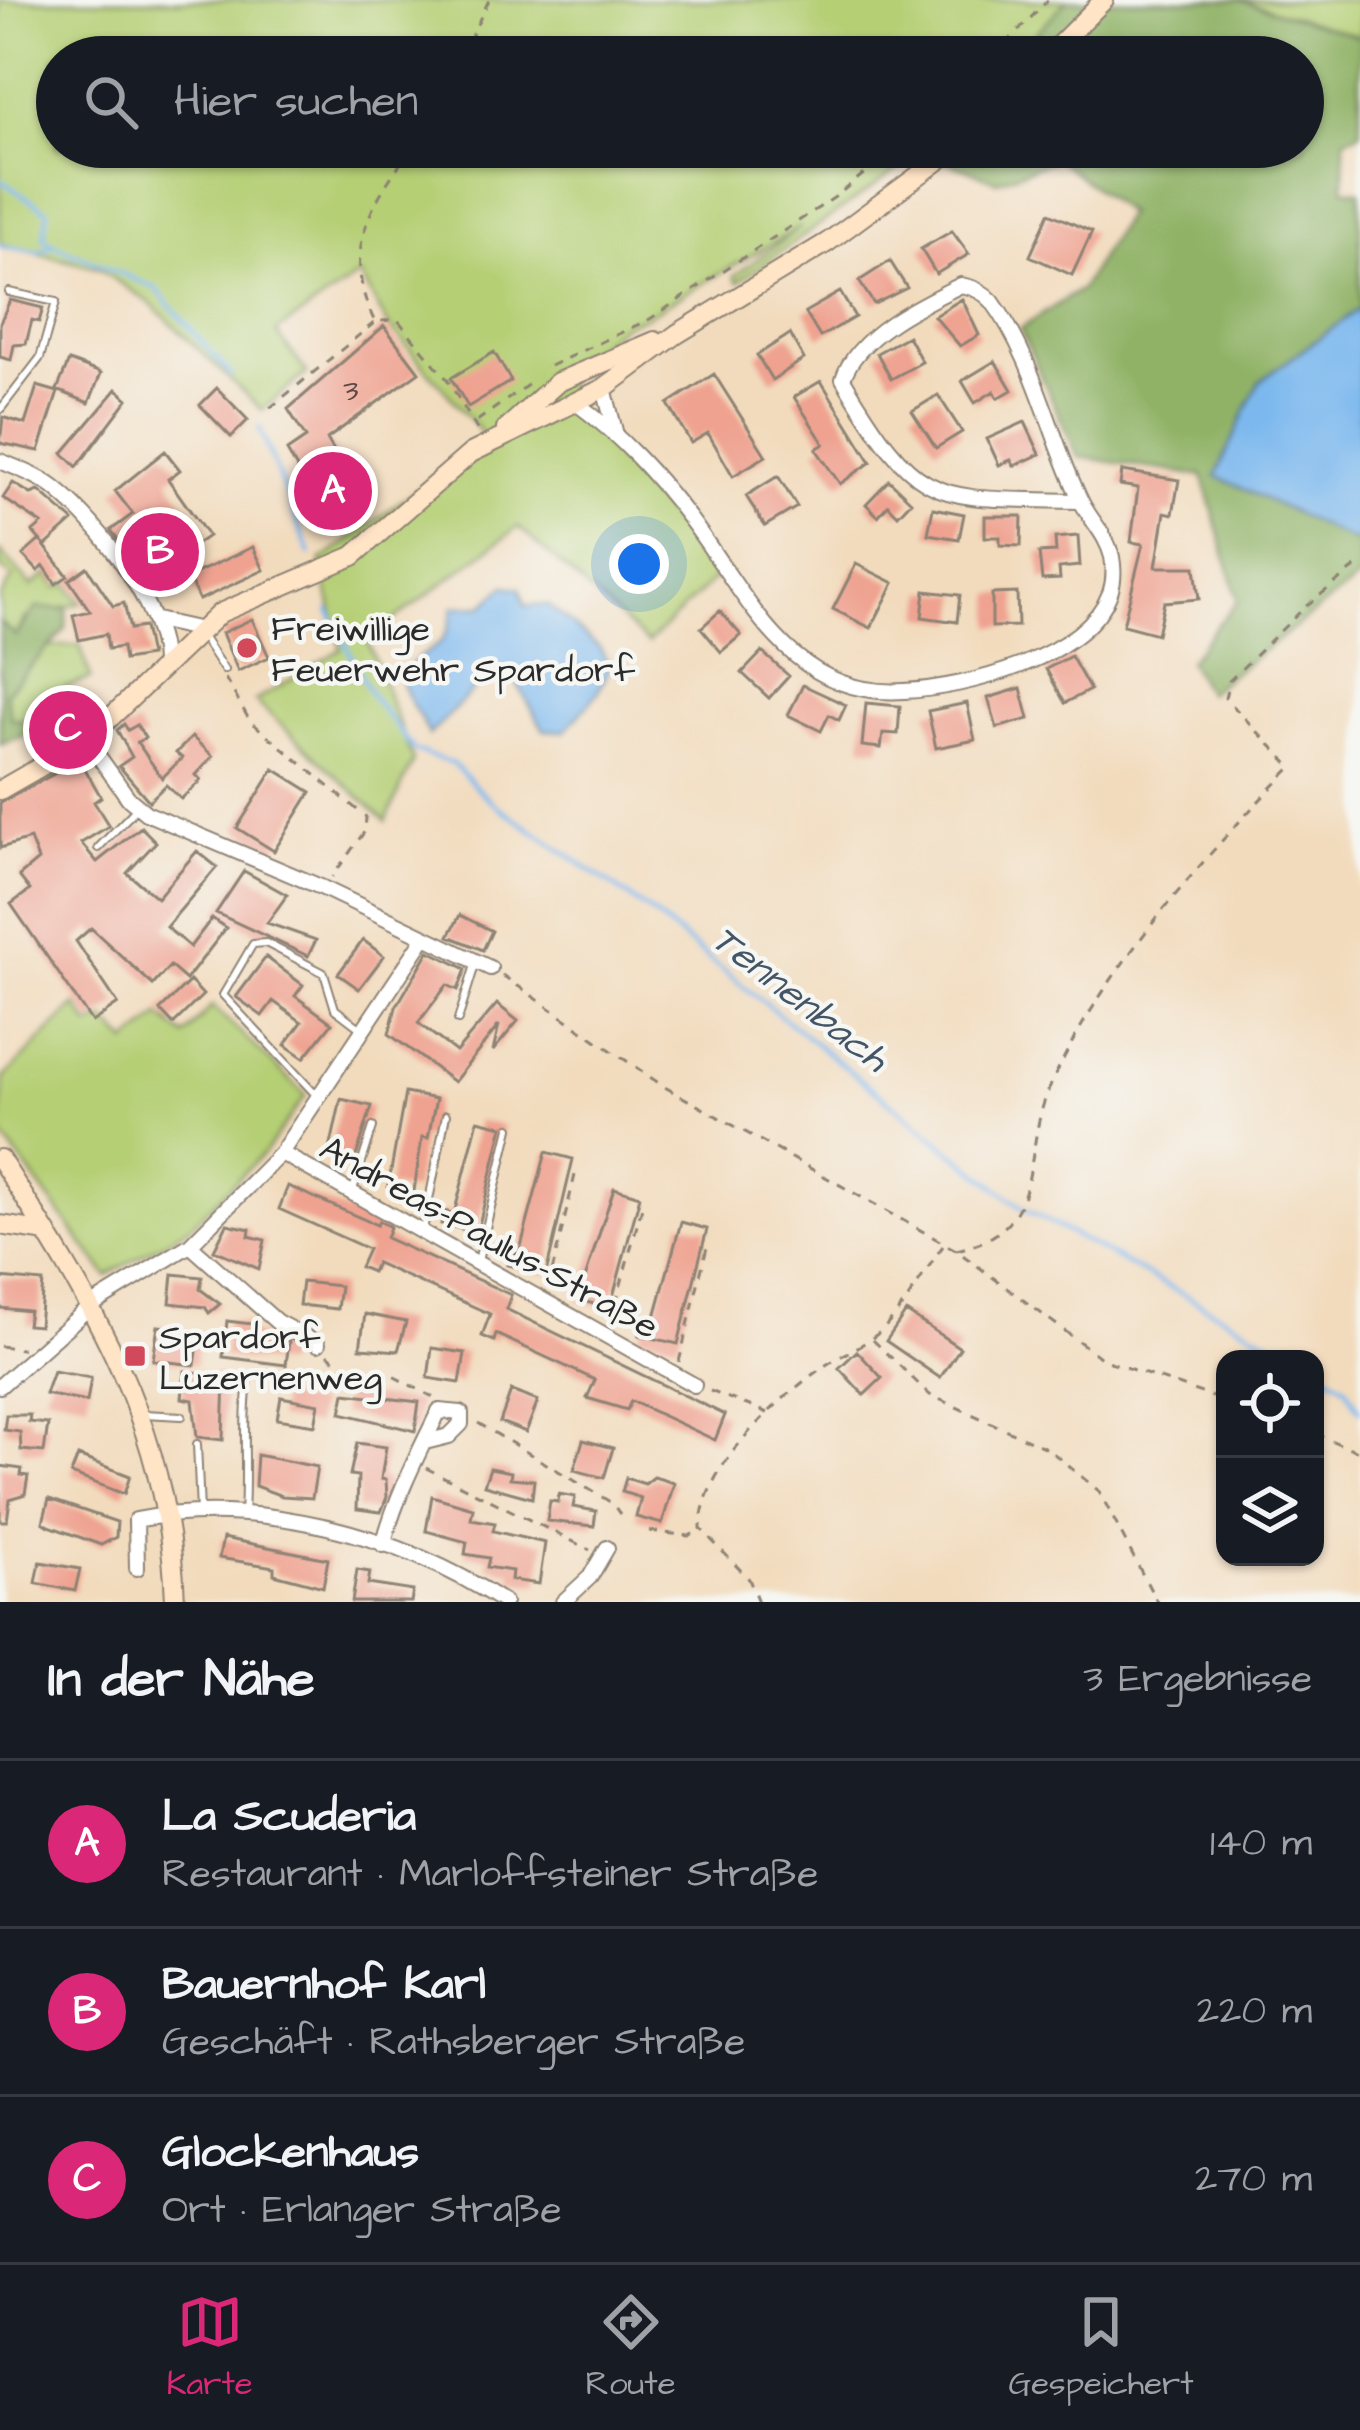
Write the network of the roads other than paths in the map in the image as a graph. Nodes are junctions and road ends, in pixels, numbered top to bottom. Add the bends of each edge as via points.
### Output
1 (1104, 0) edge
2 (1068, 36) edge
3 (928, 168) edge
4 (10, 292) dead end
5 (676, 334) junction
6 (579, 371) junction
7 (604, 388) junction
8 (575, 402) junction
9 (0, 410) edge
10 (615, 431) junction
11 (502, 434) junction
12 (0, 461) edge
13 (1081, 501) junction
14 (156, 620) junction
15 (197, 629) junction
16 (163, 662) junction
17 (224, 670) road end
18 (87, 740) junction
19 (0, 790) edge
20 (138, 807) junction
21 (98, 848) dead end
22 (425, 937) junction
23 (483, 965) joint
24 (458, 1020) dead end
25 (365, 1031) junction
26 (319, 1099) junction
27 (446, 1115) dead end
28 (373, 1127) dead end
29 (510, 1128) dead end
30 (281, 1154) junction
31 (0, 1160) edge
32 (351, 1193) junction
33 (0, 1226) edge
34 (46, 1232) junction
35 (422, 1234) junction
36 (190, 1245) junction
37 (477, 1265) junction
38 (92, 1305) junction
39 (318, 1344) road end
40 (248, 1381) dead end
41 (694, 1385) road end
42 (0, 1386) edge
43 (457, 1410) road end
44 (141, 1414) junction
45 (182, 1416) dead end
46 (197, 1444) dead end
47 (200, 1512) junction
48 (168, 1514) junction
49 (244, 1514) junction
50 (383, 1545) junction
51 (604, 1552) road end
52 (136, 1568) dead end
53 (175, 1602) edge
54 (504, 1602) edge
55 (563, 1602) edge

1 - 2 main road
3 - 5 main road via 828,242
4 - 9 lane via 56,302 40,358
5 - 6 main road
5 - 7 main road
6 - 7 main road
6 - 8 main road
6 - 11 main road via 541,394
7 - 8 main road
7 - 10 street
8 - 10 street
8 - 11 main road
10 - 13 street via 693,524 763,627 819,674 850,687 941,689 1018,666 1078,631 1101,609 1114,579 1107,545
11 - 15 main road via 353,556
12 - 14 street via 58,490 114,553
13 - 13 street via 991,299 973,287 942,294 850,356 843,379 888,448 925,486 981,500
14 - 15 street
14 - 16 street
15 - 16 main road
15 - 17 lane
16 - 18 main road
18 - 19 main road
18 - 20 street
20 - 21 lane
20 - 22 street
22 - 23 street
22 - 25 street
23 - 24 lane
25 - 26 street
25 - 26 lane via 334,1009 324,973 253,944 223,994
26 - 30 street
27 - 35 lane
28 - 32 lane
29 - 37 lane
30 - 32 street, Andreas-Paulus-Straße
30 - 36 street, Andreas-Paulus-Straße
31 - 34 main road
32 - 35 street, Andreas-Paulus-Straße
33 - 34 main road
34 - 38 main road
35 - 37 street, Andreas-Paulus-Straße
36 - 38 street, Andreas-Paulus-Straße
36 - 39 street via 277,1322
37 - 41 street, Andreas-Paulus-Straße
38 - 42 street, Andreas-Paulus-Straße
38 - 44 main road
40 - 49 lane
43 - 50 street via 440,1411
44 - 45 lane
44 - 48 main road
46 - 47 lane
47 - 48 street
47 - 49 street
48 - 52 street via 136,1520
48 - 53 main road
49 - 50 street
50 - 54 street
51 - 55 street

